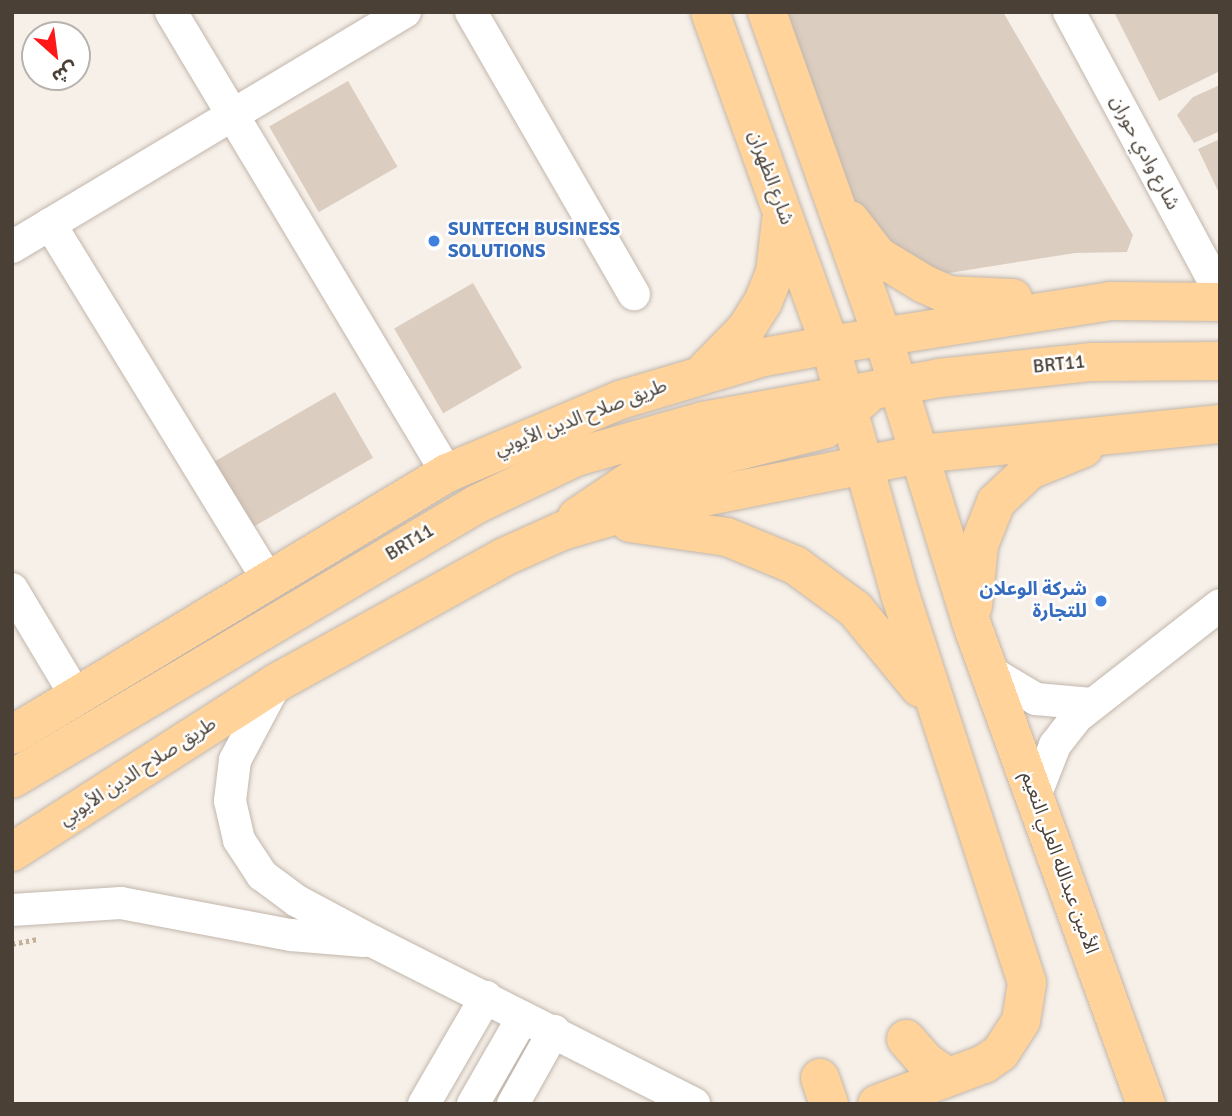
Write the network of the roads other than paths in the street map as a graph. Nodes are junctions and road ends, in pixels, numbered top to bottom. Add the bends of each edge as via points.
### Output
1 (171, 12) edge
2 (405, 12) edge
3 (471, 12) edge
4 (710, 12) edge
5 (768, 12) edge
6 (1069, 12) edge
7 (233, 115) junction
8 (835, 202) junction
9 (781, 208) junction
10 (50, 224) junction
11 (12, 247) edge
12 (1220, 293) edge
13 (634, 294) dead end
14 (1110, 301) junction
15 (1220, 302) edge
16 (883, 337) junction
17 (830, 345) junction
18 (1220, 361) edge
19 (700, 375) junction
20 (866, 396) junction
21 (1220, 424) edge
22 (1135, 429) junction
23 (920, 454) junction
24 (862, 466) junction
25 (447, 473) junction
26 (578, 526) junction
27 (268, 580) junction
28 (12, 589) edge
29 (1220, 605) edge
30 (971, 622) junction
31 (989, 671) junction
32 (276, 683) junction
33 (76, 696) junction
34 (1092, 704) junction
35 (943, 721) junction
36 (12, 735) edge
37 (12, 779) edge
38 (1035, 796) junction
39 (12, 852) edge
40 (12, 910) edge
41 (372, 941) junction
42 (486, 998) junction
43 (523, 1017) junction
44 (554, 1031) junction
45 (906, 1039) dead end
46 (948, 1077) junction
47 (424, 1104) edge
48 (473, 1104) edge
49 (513, 1104) edge
50 (694, 1104) edge
51 (877, 1104) edge
52 (1146, 1104) edge

1 - 7 street
2 - 7 street
3 - 13 street
4 - 9 main road, شارع الظهران
5 - 8 main road
6 - 12 street, شارع وادي حوران
7 - 10 street
7 - 25 street
8 - 14 main road via 878,256 949,295
8 - 16 main road
9 - 17 main road, شارع الظهران
9 - 19 main road via 781,240 763,302 746,329
10 - 11 street
10 - 27 street
14 - 15 main road, طريق صلاح الدين الأيوبي
14 - 16 main road, طريق صلاح الدين الأيوبي
16 - 17 main road, طريق صلاح الدين الأيوبي
16 - 20 main road
17 - 19 main road, طريق صلاح الدين الأيوبي
17 - 20 main road, شارع الظهران
18 - 20 main road, BRT11 via 1092,362
19 - 25 main road, طريق صلاح الدين الأيوبي via 562,422
20 - 23 main road, الأمين عبدالله العلي النعيم
20 - 24 main road
20 - 26 main road via 810,434 638,476 597,499
20 - 37 main road, BRT11 via 702,421 576,457 477,504
21 - 22 main road, طريق صلاح الدين الأيوبي
22 - 23 main road, طريق صلاح الدين الأيوبي
22 - 30 main road via 1051,461 1012,484 985,523
23 - 24 main road, طريق صلاح الدين الأيوبي
23 - 30 main road, الأمين عبدالله العلي النعيم
24 - 26 main road, طريق صلاح الدين الأيوبي
24 - 35 main road
25 - 27 main road, طريق صلاح الدين الأيوبي
26 - 32 main road, طريق صلاح الدين الأيوبي via 503,557
26 - 35 main road via 691,529 727,537 795,565 826,585 880,635
27 - 33 main road, طريق صلاح الدين الأيوبي
28 - 33 street
29 - 34 street
30 - 31 main road, الأمين عبدالله العلي النعيم
31 - 34 street via 1036,699
31 - 38 main road, الأمين عبدالله العلي النعيم
32 - 39 main road, طريق صلاح الدين الأيوبي
32 - 41 street via 235,760 230,801 239,841 262,875 278,888
33 - 36 main road, طريق صلاح الدين الأيوبي
34 - 38 street via 1055,745
35 - 46 main road via 1027,983 1027,1002 1012,1038 984,1065
38 - 52 main road, الأمين عبدالله العلي النعيم
40 - 41 street via 121,903 317,939
41 - 42 street
42 - 43 street
42 - 47 street
43 - 44 street
43 - 48 street
44 - 49 street
44 - 50 street
45 - 46 main road via 915,1052
46 - 51 main road

